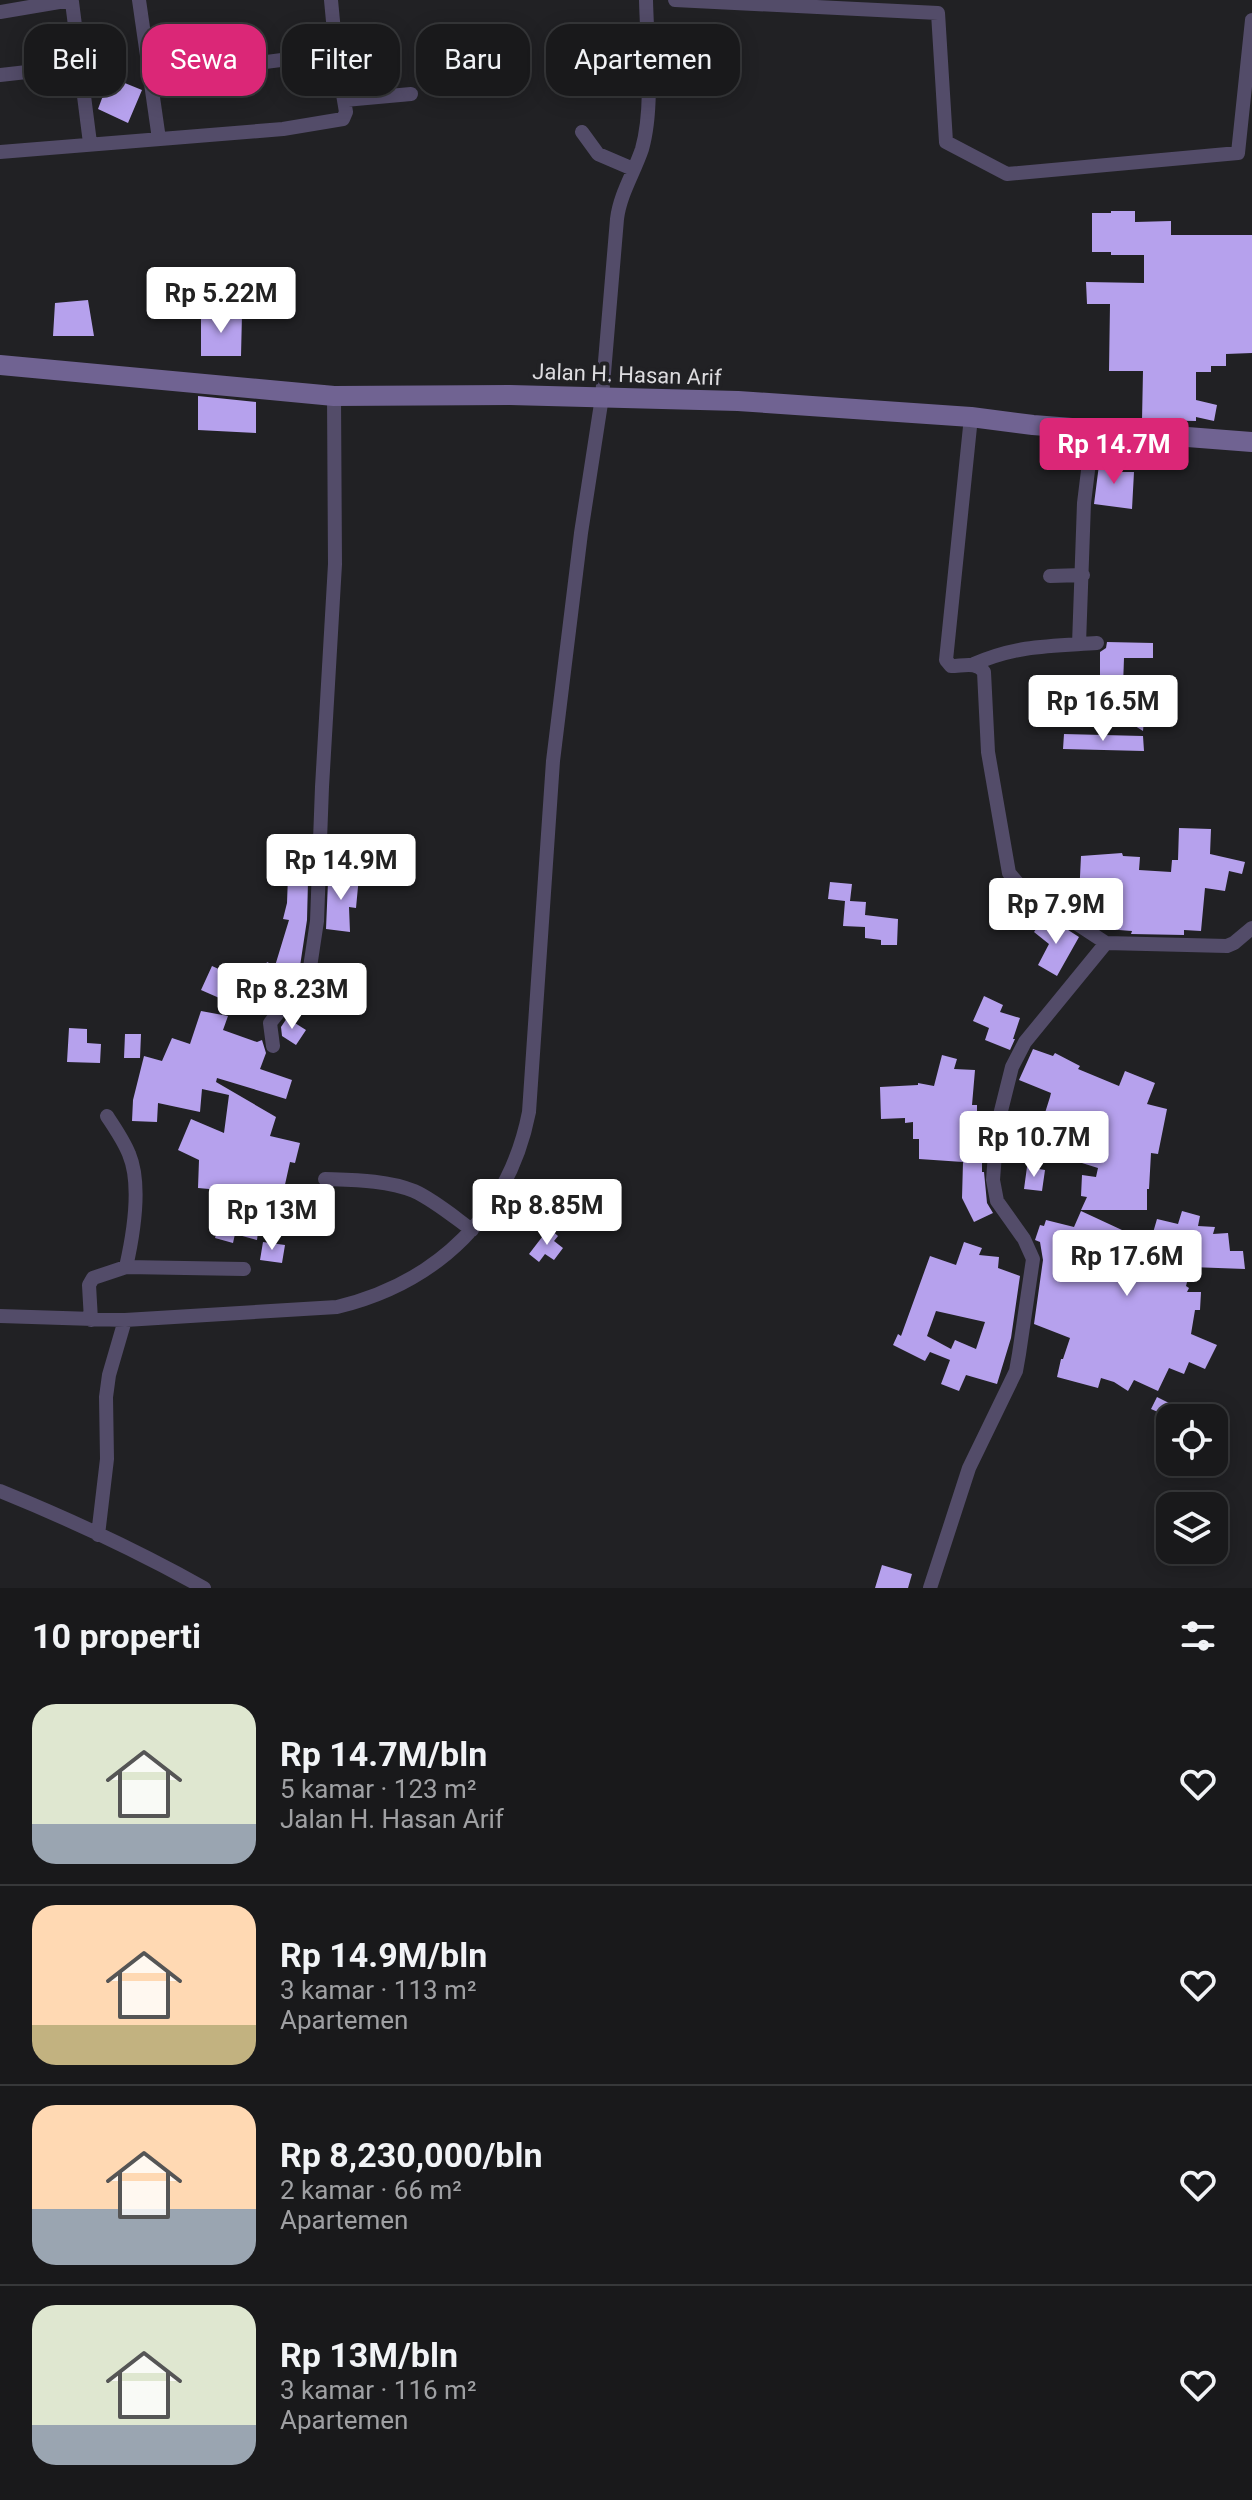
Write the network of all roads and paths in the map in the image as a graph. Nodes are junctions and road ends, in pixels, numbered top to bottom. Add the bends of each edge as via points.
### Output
1 (139, 0) edge
2 (331, 0) edge
3 (646, 0) edge
4 (675, 0) edge
5 (72, 1) edge
6 (0, 12) edge
7 (1252, 20) edge
8 (75, 24) edge
9 (142, 24) edge
10 (333, 24) edge
11 (24, 72) edge
12 (0, 75) edge
13 (411, 94) dead end
14 (84, 96) edge
15 (152, 96) edge
16 (344, 96) edge
17 (345, 100) junction
18 (582, 132) dead end
19 (159, 139) junction
20 (90, 143) junction
21 (0, 152) edge
22 (633, 169) junction
23 (0, 365) edge
24 (334, 396) junction
25 (597, 397) junction
26 (971, 417) junction
27 (1093, 430) junction
28 (1252, 442) edge
29 (1083, 575) junction
30 (1050, 576) dead end
31 (1097, 643) dead end
32 (1079, 644) junction
33 (974, 664) junction
34 (1252, 928) edge
35 (1106, 943) junction
36 (273, 1046) dead end
37 (107, 1116) dead end
38 (325, 1179) dead end
39 (468, 1227) junction
40 (126, 1267) junction
41 (244, 1269) dead end
42 (90, 1313) junction
43 (0, 1316) edge
44 (125, 1320) junction
45 (0, 1491) edge
46 (98, 1535) junction
47 (204, 1588) edge
48 (930, 1588) edge

1 - 9 street
2 - 10 street
3 - 22 street via 648,103 642,148
4 - 7 street via 938,13 946,142 1007,174 1238,153
5 - 6 street
5 - 8 street
11 - 12 street
13 - 17 street
14 - 20 street
15 - 19 street
16 - 17 street
17 - 19 street via 346,115 339,121
18 - 22 street via 598,154
19 - 20 street
20 - 21 street
22 - 25 street via 619,204
23 - 24 main road, Jalan H. Hasan Arif
24 - 25 main road, Jalan H. Hasan Arif
24 - 36 street via 335,564 317,921 309,974 270,1023
25 - 26 main road, Jalan H. Hasan Arif
25 - 39 street via 553,761 529,1112 518,1157 495,1202
26 - 27 main road, Jalan H. Hasan Arif
26 - 33 street via 946,660 951,666
27 - 28 main road, Jalan H. Hasan Arif
27 - 29 street
29 - 30 street
29 - 32 street
31 - 32 street
32 - 33 street via 1011,650
33 - 35 street via 984,672 988,752 1009,873 1021,887
34 - 35 street via 1227,946
35 - 48 street via 1025,1042 1010,1074 997,1127 993,1187 1033,1259 1028,1299 1016,1371 969,1468
37 - 40 street via 134,1172
38 - 39 street via 414,1191
39 - 44 street via 448,1253 417,1276 361,1302
40 - 41 street
40 - 42 street via 93,1278
42 - 43 street
42 - 44 street
44 - 46 street via 106,1397 107,1459
45 - 46 street
46 - 47 street

